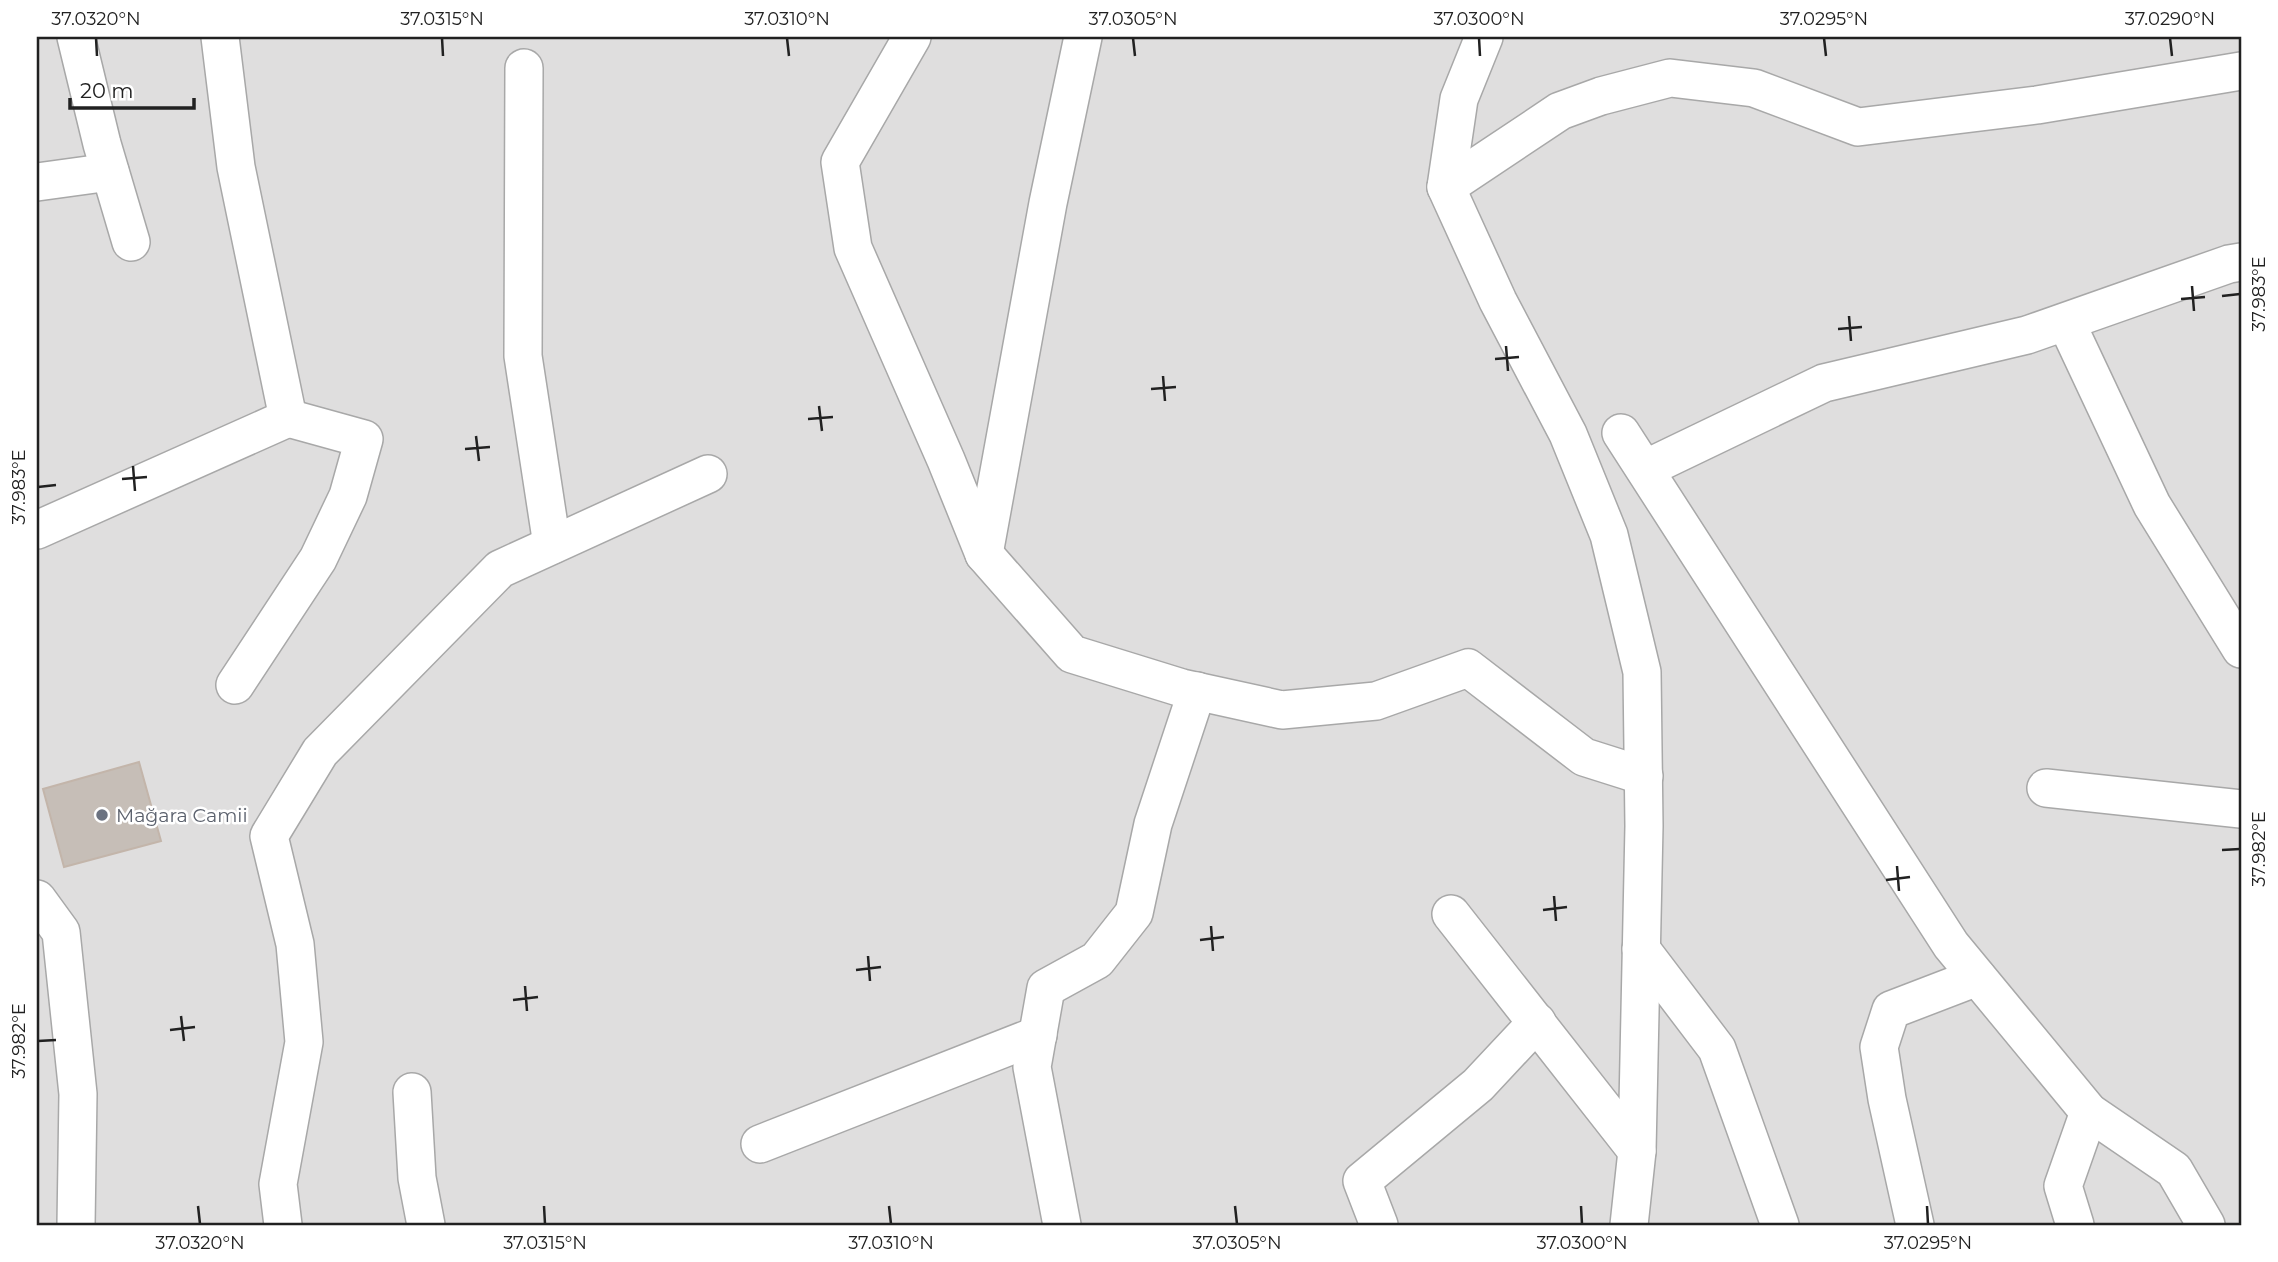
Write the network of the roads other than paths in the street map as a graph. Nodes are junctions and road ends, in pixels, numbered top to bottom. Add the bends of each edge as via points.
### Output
1 (76, 37) edge
2 (220, 37) edge
3 (912, 37) edge
4 (1083, 37) edge
5 (1484, 37) edge
6 (524, 68) dead end
7 (2241, 71) edge
8 (110, 172) junction
9 (37, 182) edge
10 (1446, 187) junction
11 (131, 242) dead end
12 (2241, 262) edge
13 (2066, 322) junction
14 (288, 418) junction
15 (1621, 433) dead end
16 (1645, 469) junction
17 (708, 474) dead end
18 (37, 530) edge
19 (552, 545) junction
20 (984, 554) junction
21 (2241, 649) edge
22 (235, 685) dead end
23 (1197, 691) junction
24 (1643, 776) junction
25 (2046, 788) dead end
26 (2241, 809) edge
27 (37, 899) edge
28 (1451, 914) dead end
29 (1641, 948) junction
30 (1977, 977) junction
31 (1537, 1022) junction
32 (1038, 1035) junction
33 (412, 1092) dead end
34 (2089, 1112) junction
35 (760, 1144) dead end
36 (1637, 1151) junction
37 (76, 1225) edge
38 (283, 1225) edge
39 (426, 1225) edge
40 (1062, 1225) edge
41 (1379, 1225) edge
42 (1629, 1225) edge
43 (1780, 1225) edge
44 (1915, 1225) edge
45 (2075, 1225) edge
46 (2206, 1225) edge

1 - 8 street
2 - 14 street via 236,167
3 - 20 street via 840,162 853,247
4 - 20 street
5 - 10 street via 1459,99
6 - 19 street via 523,356
7 - 10 street via 2037,105 1858,127 1754,88 1670,78 1560,111
8 - 9 street
8 - 11 street
10 - 24 street via 1497,301 1568,435 1609,535 1642,672
12 - 13 street
13 - 16 street via 1824,383
13 - 21 street via 2151,505
14 - 18 street
14 - 22 street via 364,439 348,496 318,559
15 - 16 street
16 - 30 street via 1951,945
17 - 19 street
19 - 38 street via 500,569 320,751 269,836 295,944 304,1042 278,1184
20 - 23 street via 1072,654
23 - 24 street via 1282,709 1335,705 1376,701 1468,668 1584,757
23 - 32 street via 1153,824 1134,913 1097,960 1046,988
24 - 29 street
25 - 26 street
27 - 37 street via 61,932 78,1094
28 - 31 street
29 - 36 street
29 - 43 street via 1717,1049
30 - 34 street
30 - 44 street via 1891,1010 1880,1047
31 - 36 street
31 - 41 street via 1478,1085 1362,1181
32 - 35 street
32 - 40 street via 1032,1067
33 - 39 street via 417,1178
34 - 45 street via 2063,1185
34 - 46 street via 2174,1170
36 - 42 street

